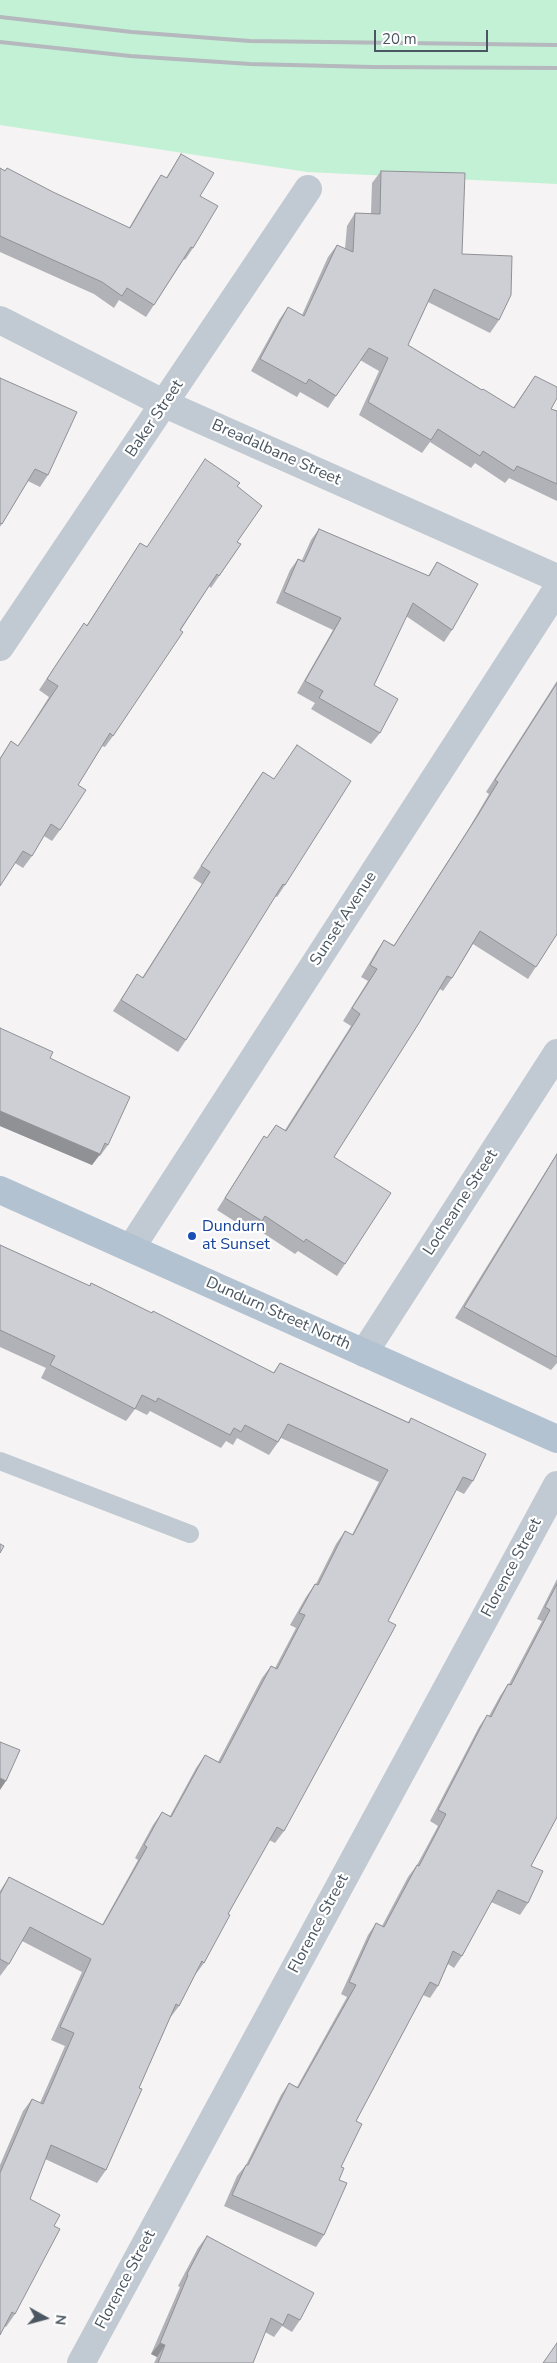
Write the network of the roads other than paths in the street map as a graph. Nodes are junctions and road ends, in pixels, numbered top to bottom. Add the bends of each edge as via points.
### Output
1 (308, 189) dead end
2 (0, 320) edge
3 (165, 404) junction
4 (557, 578) edge
5 (557, 589) edge
6 (0, 647) edge
7 (557, 1053) edge
8 (0, 1190) edge
9 (131, 1248) junction
10 (364, 1353) junction
11 (557, 1439) edge
12 (0, 1460) edge
13 (557, 1485) edge
14 (190, 1534) dead end
15 (81, 2363) edge

1 - 3 street, Baker Street
2 - 3 street, Breadalbane Street
3 - 4 street, Breadalbane Street
3 - 6 street, Baker Street
5 - 9 street, Sunset Avenue
7 - 10 street, Lochearne Street
8 - 9 main road, Dundurn Street North
9 - 10 main road, Dundurn Street North
10 - 11 main road, Dundurn Street North
12 - 14 lane
13 - 15 street, Florence Street

